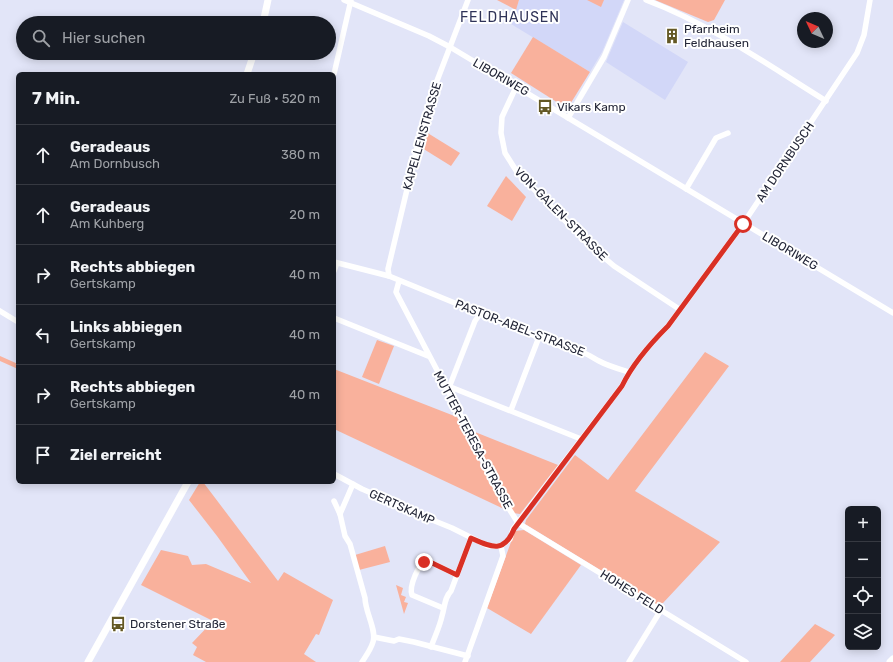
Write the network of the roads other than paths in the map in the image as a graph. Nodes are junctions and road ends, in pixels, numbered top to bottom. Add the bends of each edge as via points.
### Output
1 (268, 0) edge
2 (344, 0) edge
3 (468, 0) edge
4 (628, 0) edge
5 (646, 0) edge
6 (870, 0) edge
7 (351, 1) edge
8 (265, 16) edge
9 (450, 47) junction
10 (252, 60) edge
11 (248, 72) edge
12 (334, 72) edge
13 (516, 87) junction
14 (826, 101) junction
15 (568, 118) junction
16 (728, 133) dead end
17 (686, 189) junction
18 (743, 224) junction
19 (336, 262) edge
20 (389, 276) junction
21 (399, 282) junction
22 (679, 309) junction
23 (0, 312) edge
24 (893, 313) edge
25 (480, 314) junction
26 (336, 319) edge
27 (16, 321) edge
28 (539, 337) junction
29 (428, 356) junction
30 (629, 372) junction
31 (443, 384) junction
32 (450, 385) junction
33 (511, 410) junction
34 (581, 439) junction
35 (336, 475) edge
36 (187, 484) edge
37 (353, 484) junction
38 (334, 501) dead end
39 (340, 514) junction
40 (518, 523) junction
41 (471, 538) junction
42 (501, 546) junction
43 (457, 575) junction
44 (443, 608) junction
45 (661, 610) junction
46 (374, 637) junction
47 (431, 647) junction
48 (468, 656) junction
49 (893, 659) edge
50 (88, 662) edge
51 (362, 662) edge
52 (465, 662) edge
53 (629, 662) edge
54 (746, 662) edge
55 (890, 662) edge

1 - 8 street
2 - 7 street, LIBORIWEG
3 - 9 street, KAPELLENSTRASSE
4 - 15 street via 604,57
5 - 14 street via 682,15
6 - 14 street, AM DORNBUSCH via 857,53
7 - 9 street, LIBORIWEG via 362,9
7 - 12 street
9 - 13 street, LIBORIWEG
9 - 20 street, KAPELLENSTRASSE via 430,99 388,269
10 - 11 street
13 - 15 street, LIBORIWEG
13 - 22 street, VON-GALEN-STRASSE via 502,117 501,133 505,153 517,172 614,266
14 - 18 street, AM DORNBUSCH
15 - 17 street, LIBORIWEG
16 - 17 street via 716,138
17 - 18 street, LIBORIWEG
18 - 22 street, AM DORNBUSCH
18 - 24 street, LIBORIWEG
19 - 20 street
20 - 21 street, PASTOR-ABEL-STRASSE
21 - 25 street, PASTOR-ABEL-STRASSE
21 - 29 street, MUTTER-TERESA-STRASSE via 396,292
22 - 30 street, AM DORNBUSCH
23 - 27 street
25 - 28 street, PASTOR-ABEL-STRASSE
25 - 32 street
26 - 29 street
28 - 30 street, PASTOR-ABEL-STRASSE via 567,349 576,349
28 - 33 street
29 - 31 street, MUTTER-TERESA-STRASSE
30 - 34 street, AM DORNBUSCH via 622,386
31 - 32 street
31 - 40 street, MUTTER-TERESA-STRASSE via 477,446 491,480
32 - 33 street
33 - 34 street
34 - 40 street, AM DORNBUSCH
35 - 37 street, GERTSKAMP
36 - 50 street
37 - 39 street
37 - 41 street, GERTSKAMP
38 - 39 street
39 - 46 street via 344,536 350,544
40 - 42 street, AM DORNBUSCH via 510,539
40 - 45 street, HOHES FELD
41 - 42 street, GERTSKAMP via 488,546
41 - 43 street
42 - 48 street via 503,556
43 - 44 street
43 - 44 street via 428,561 420,566 411,590 412,595
44 - 47 street
45 - 53 street
45 - 54 street, HOHES FELD
46 - 47 street via 394,641 398,639
46 - 51 street
47 - 48 street
48 - 52 street
49 - 55 street

